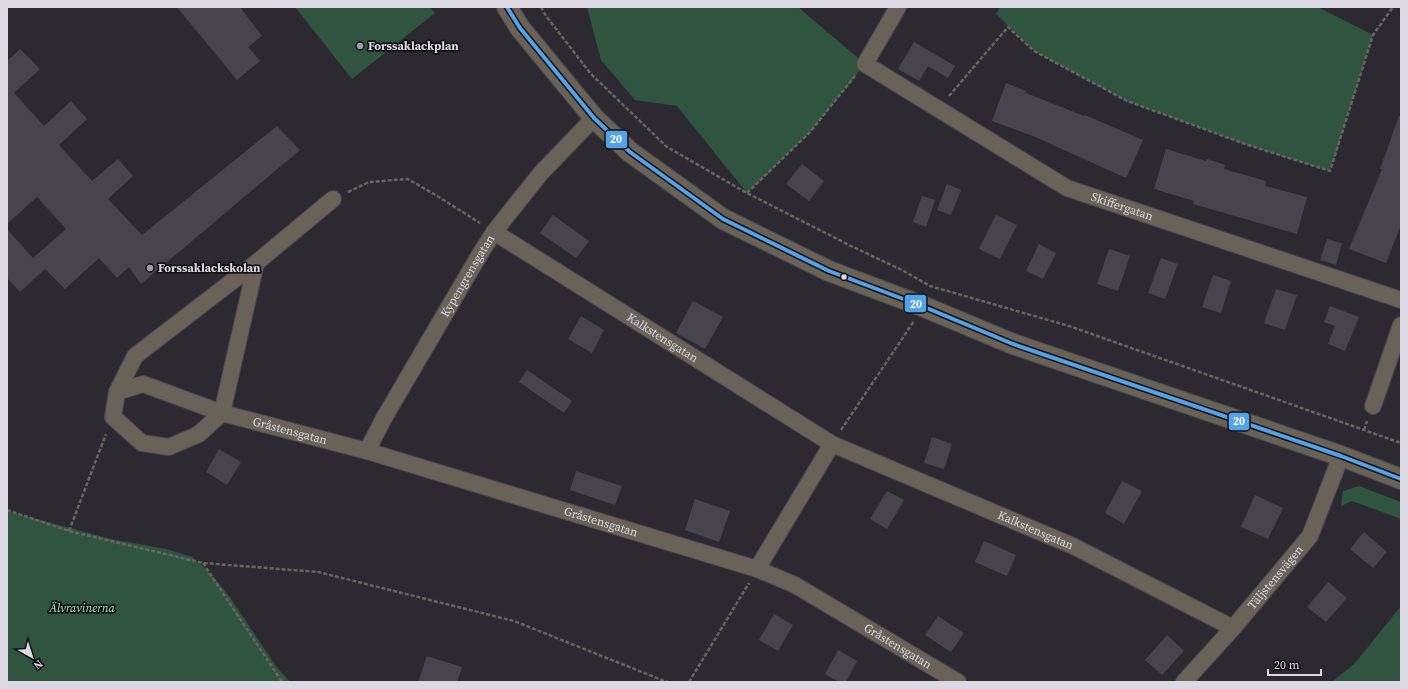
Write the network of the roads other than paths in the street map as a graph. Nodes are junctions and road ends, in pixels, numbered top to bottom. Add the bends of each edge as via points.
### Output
1 (507, 7) edge
2 (898, 7) edge
3 (594, 118) junction
4 (333, 199) road end
5 (494, 232) junction
6 (256, 263) junction
7 (1401, 300) edge
8 (1401, 325) edge
9 (117, 392) junction
10 (1373, 406) dead end
11 (222, 413) junction
12 (832, 444) junction
13 (367, 451) junction
14 (1341, 456) junction
15 (1401, 479) edge
16 (757, 569) junction
17 (1233, 628) junction
18 (958, 682) edge
19 (1184, 682) edge

1 - 3 street via 520,28
2 - 7 street, Skiffergatan via 865,64 1067,188
3 - 5 street, Kypengrensgatan via 541,173
3 - 14 street via 630,152 723,219 829,271 1013,344
4 - 6 street
5 - 12 street, Kalkstensgatan
5 - 13 street, Kypengrensgatan
6 - 9 street via 135,356
6 - 11 street
8 - 10 street
9 - 11 street, Gråstensgatan via 143,384
9 - 11 street via 113,417 142,443 169,447 199,434
11 - 13 street, Gråstensgatan
12 - 16 street
12 - 17 street, Kalkstensgatan via 1073,546
13 - 16 street, Gråstensgatan
14 - 15 street
14 - 17 street, Täljstensvägen via 1310,536
16 - 18 street, Gråstensgatan via 795,585
17 - 19 street, Täljstensvägen

